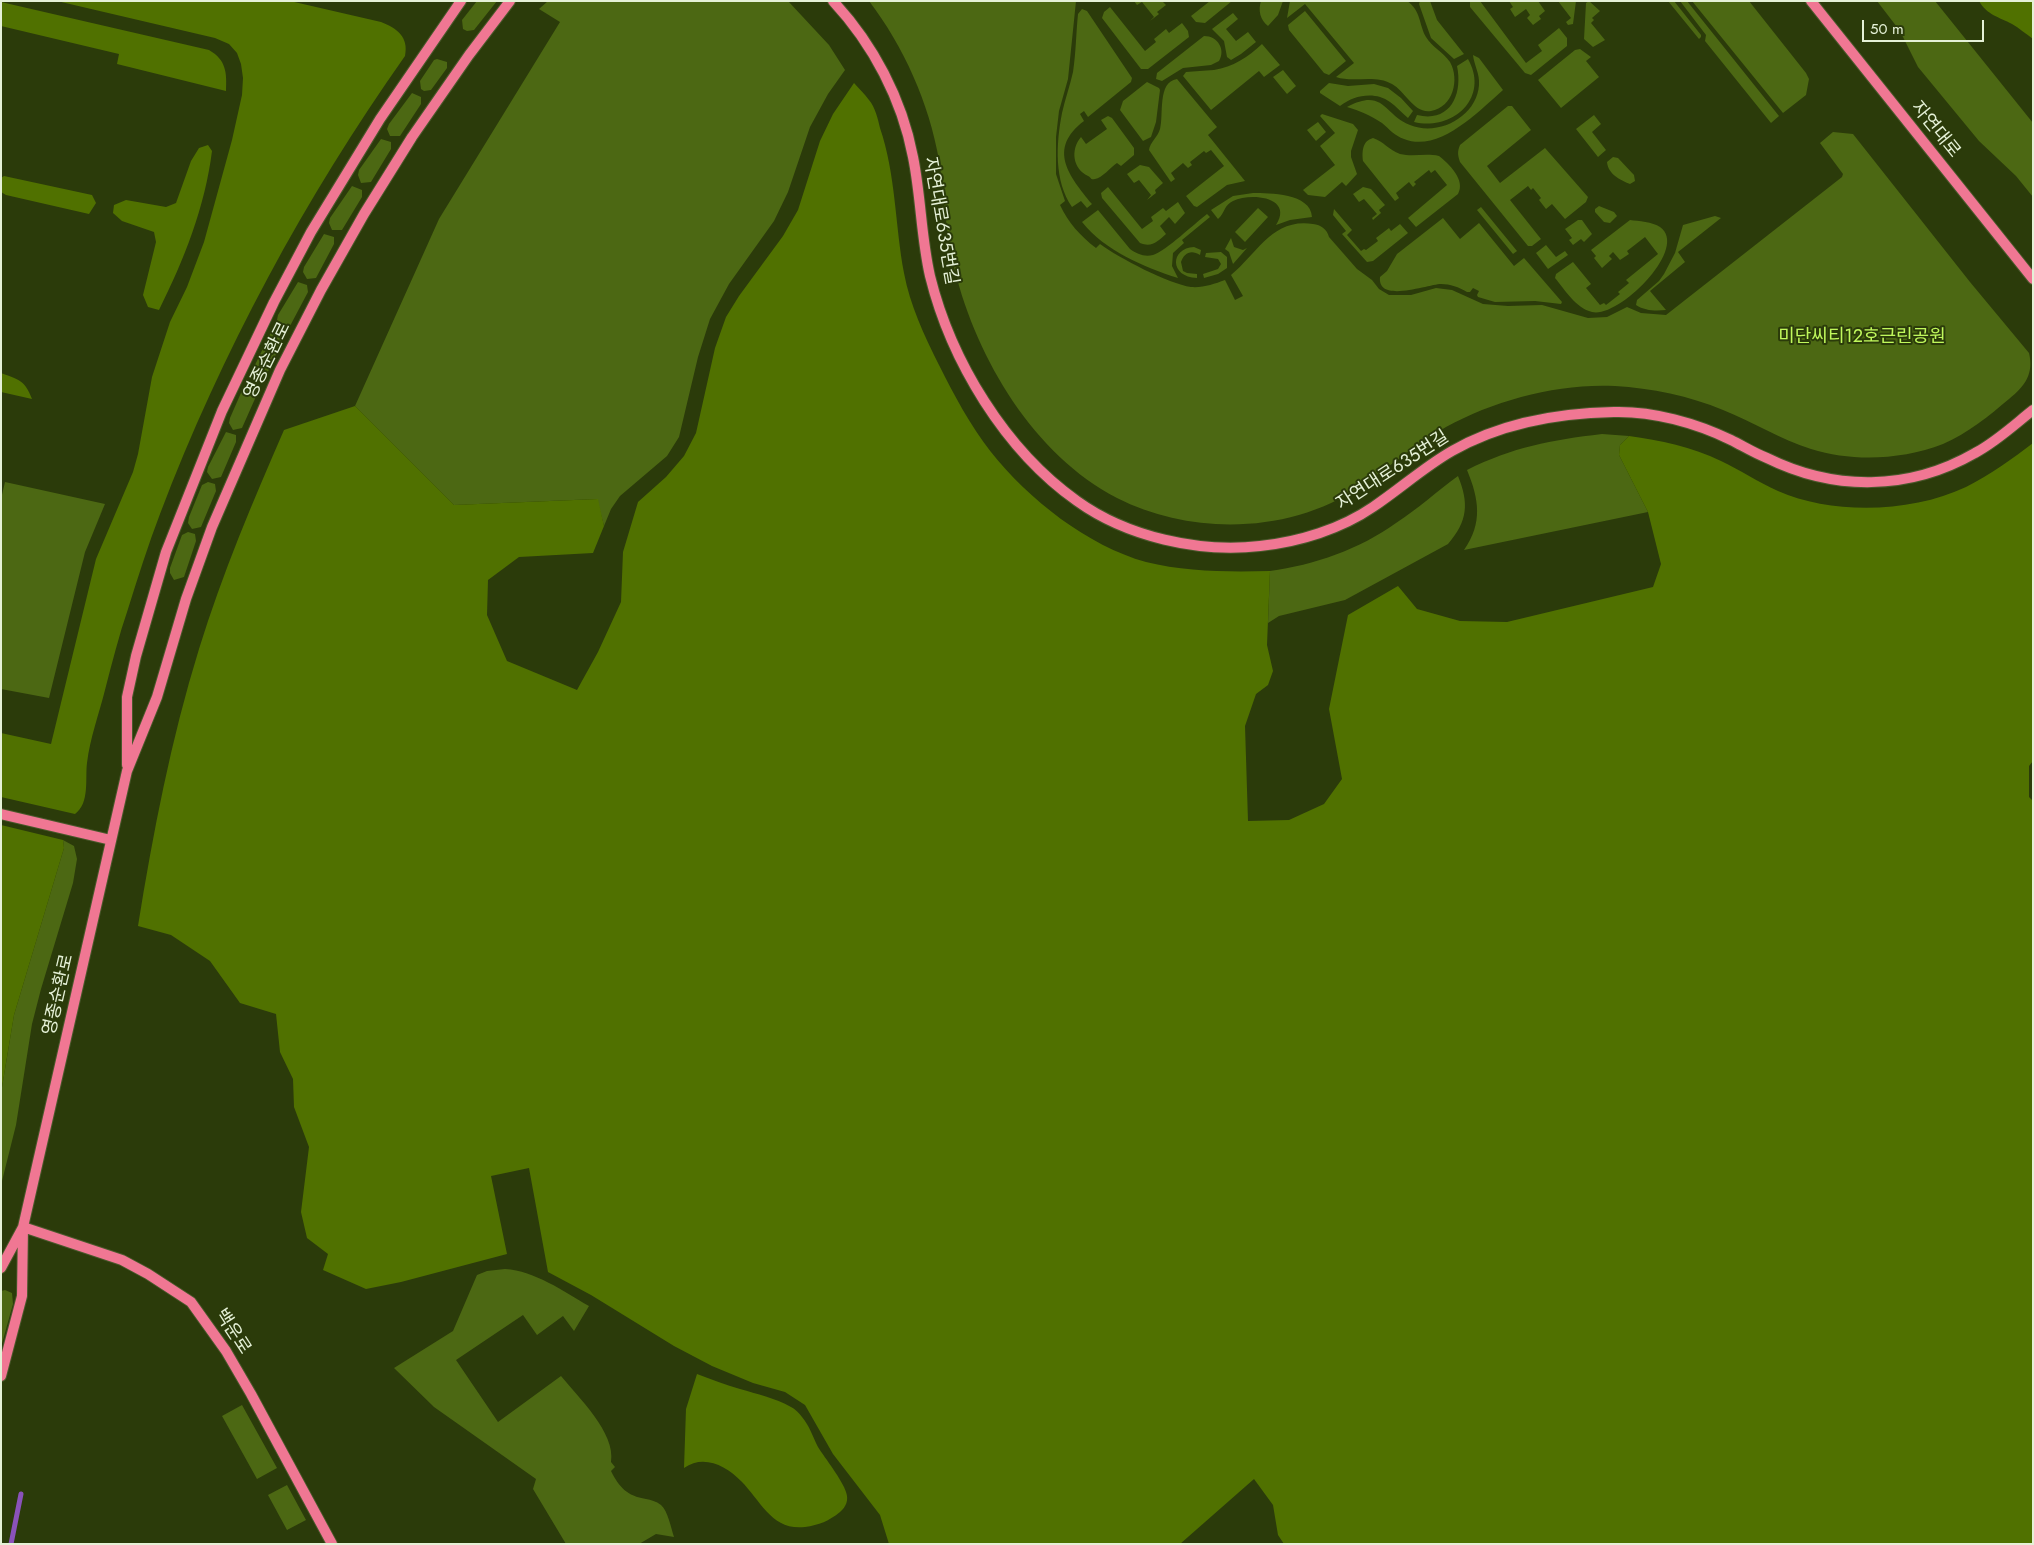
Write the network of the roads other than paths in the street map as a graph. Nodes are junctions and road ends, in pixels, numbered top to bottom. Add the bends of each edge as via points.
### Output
1 (461, 1) edge
2 (510, 1) edge
3 (833, 1) edge
4 (1812, 1) edge
5 (2033, 279) edge
6 (2033, 410) edge
7 (127, 771) junction
8 (1, 814) edge
9 (111, 840) junction
10 (23, 1227) junction
11 (1, 1268) edge
12 (1, 1376) edge
13 (332, 1544) edge

1 - 7 main road, 영종순환로 via 380,119 311,232 222,411 166,552 136,656 127,697
2 - 7 main road, 영종순환로 via 417,130 364,214 280,370 212,527 157,697
3 - 6 main road, 자연대로635번길 via 850,19 872,52 893,92 913,159 931,277 957,349 978,392 1038,469 1077,502 1108,520 1146,535 1218,547 1299,540 1370,509 1472,440 1550,417 1587,412 1655,416 1728,438 1804,474 1840,482 1873,482 1914,478 1950,466 1976,452
4 - 5 main road, 자연대로
7 - 9 main road, 영종순환로
8 - 9 main road
9 - 10 main road, 영종순환로
10 - 11 main road, 영종순환로
10 - 12 main road, 영종순환로 via 22,1296
10 - 13 main road, 백운로 via 122,1260 191,1302 226,1351

